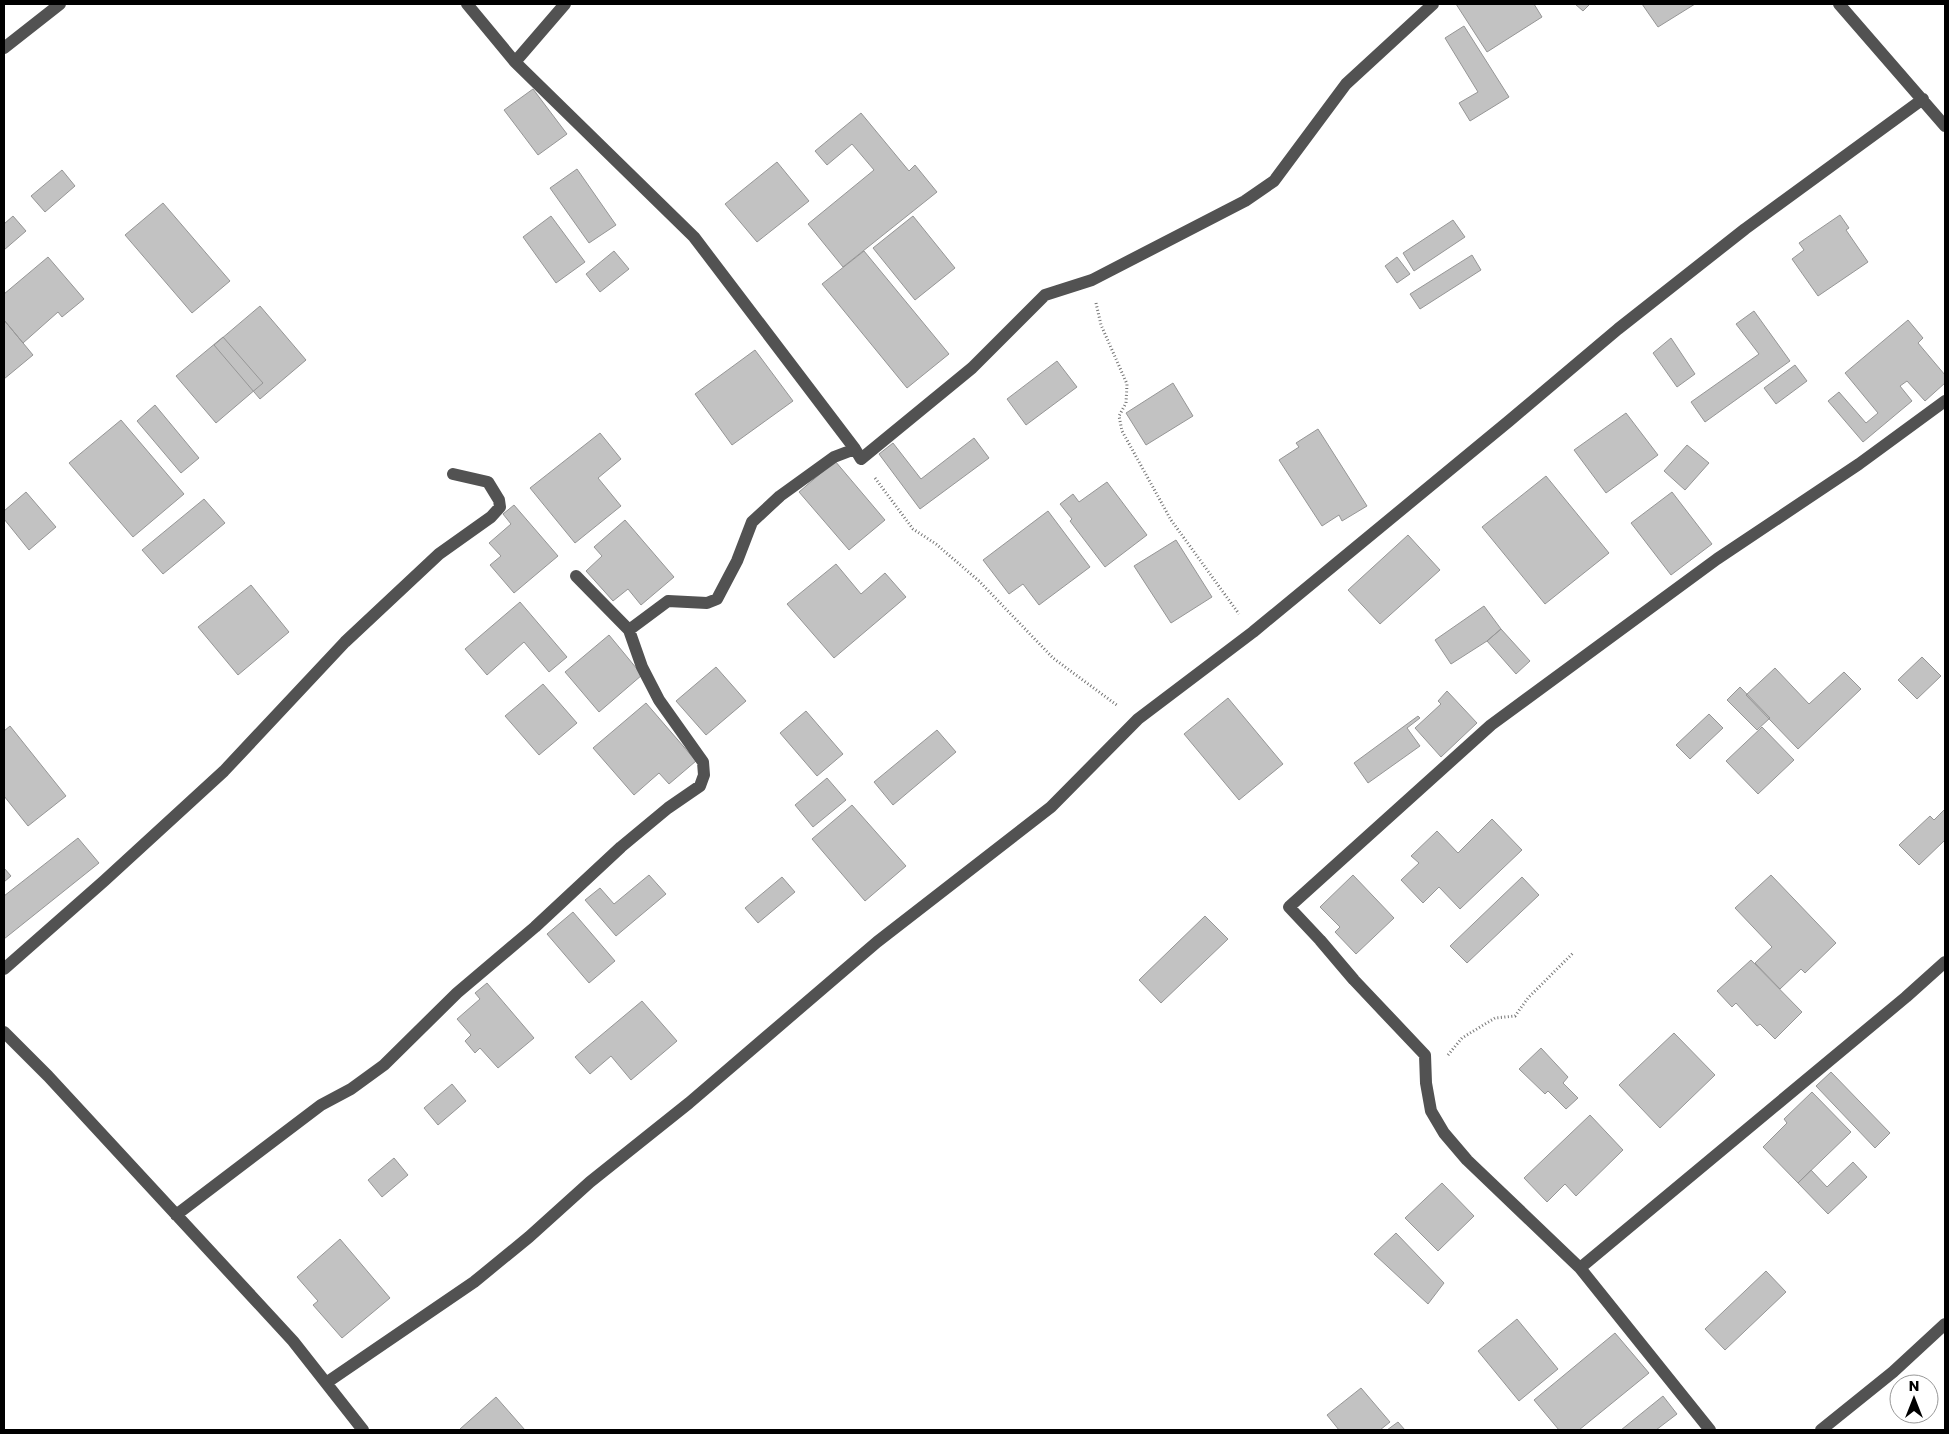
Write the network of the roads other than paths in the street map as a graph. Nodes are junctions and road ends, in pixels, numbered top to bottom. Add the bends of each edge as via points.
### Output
1 (60, 4) edge
2 (467, 4) edge
3 (565, 4) edge
4 (1433, 4) edge
5 (1839, 4) edge
6 (4, 48) edge
7 (515, 62) junction
8 (1923, 100) junction
9 (1945, 126) edge
10 (1945, 400) edge
11 (858, 454) junction
12 (453, 474) dead end
13 (576, 576) dead end
14 (629, 630) junction
15 (1945, 962) edge
16 (4, 970) edge
17 (4, 1032) edge
18 (176, 1215) junction
19 (1580, 1268) junction
20 (1945, 1324) edge
21 (326, 1383) junction
22 (363, 1430) edge
23 (1710, 1430) edge
24 (1821, 1430) edge

1 - 6 street
2 - 7 street
3 - 7 street
4 - 11 street via 1346,84 1274,181 1245,201 1092,280 1045,294 972,368
5 - 8 street
7 - 11 street via 694,237
8 - 9 street
8 - 21 street via 1745,229 1618,329 1253,632 1138,720 1051,807 876,942 474,1282
10 - 19 street via 1859,464 1717,559 1491,725 1289,907 1425,1055 1431,1111 1444,1133 1467,1160
11 - 14 street via 834,457 780,496 752,522 717,599 707,602 668,601
12 - 16 street via 488,482 500,507 439,554 345,642 224,771
13 - 14 street
14 - 18 street via 658,700 703,762 704,775 700,786 621,846 536,927 457,993 384,1065 351,1089 321,1104
15 - 19 street
17 - 18 street
18 - 21 street via 269,1315
19 - 23 street
20 - 24 street
21 - 22 street

